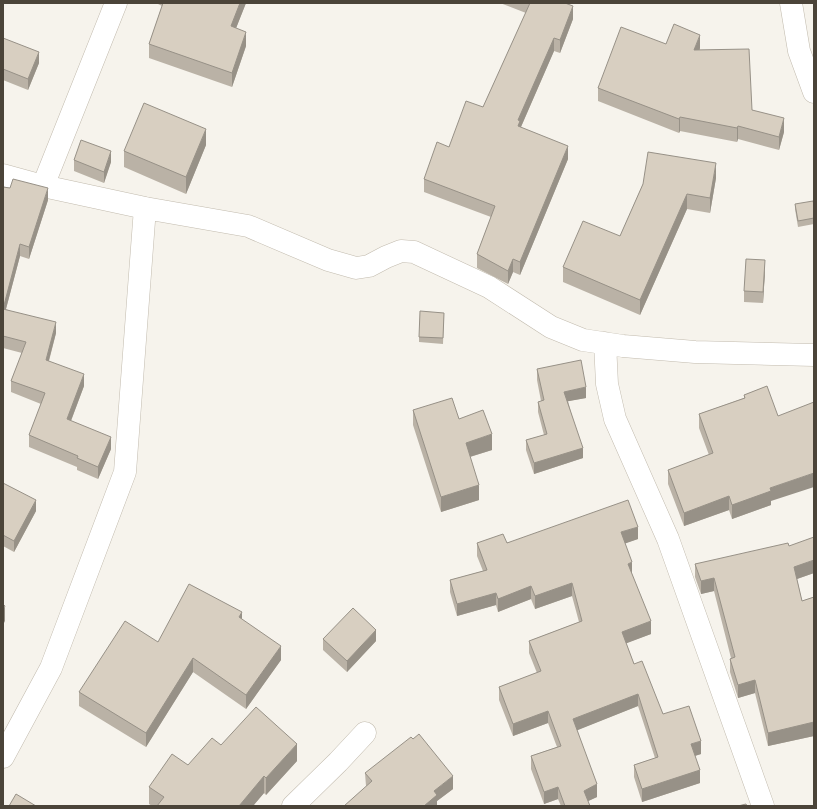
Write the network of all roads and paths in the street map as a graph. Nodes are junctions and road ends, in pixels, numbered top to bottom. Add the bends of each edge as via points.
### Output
1 (116, 3) edge
2 (791, 3) edge
3 (814, 92) edge
4 (3, 175) edge
5 (43, 186) junction
6 (145, 208) junction
7 (605, 343) junction
8 (814, 355) edge
9 (365, 733) dead end
10 (3, 757) edge
11 (293, 806) edge
12 (763, 806) edge

1 - 5 street
2 - 3 street via 799,51
4 - 5 street
5 - 6 street
6 - 7 street via 248,226 328,260 356,268 369,266 401,251 414,252 489,287 551,327 583,340
6 - 10 street via 125,472 51,668
7 - 8 street via 695,352
7 - 12 street via 607,384 615,419 668,539
9 - 11 street

